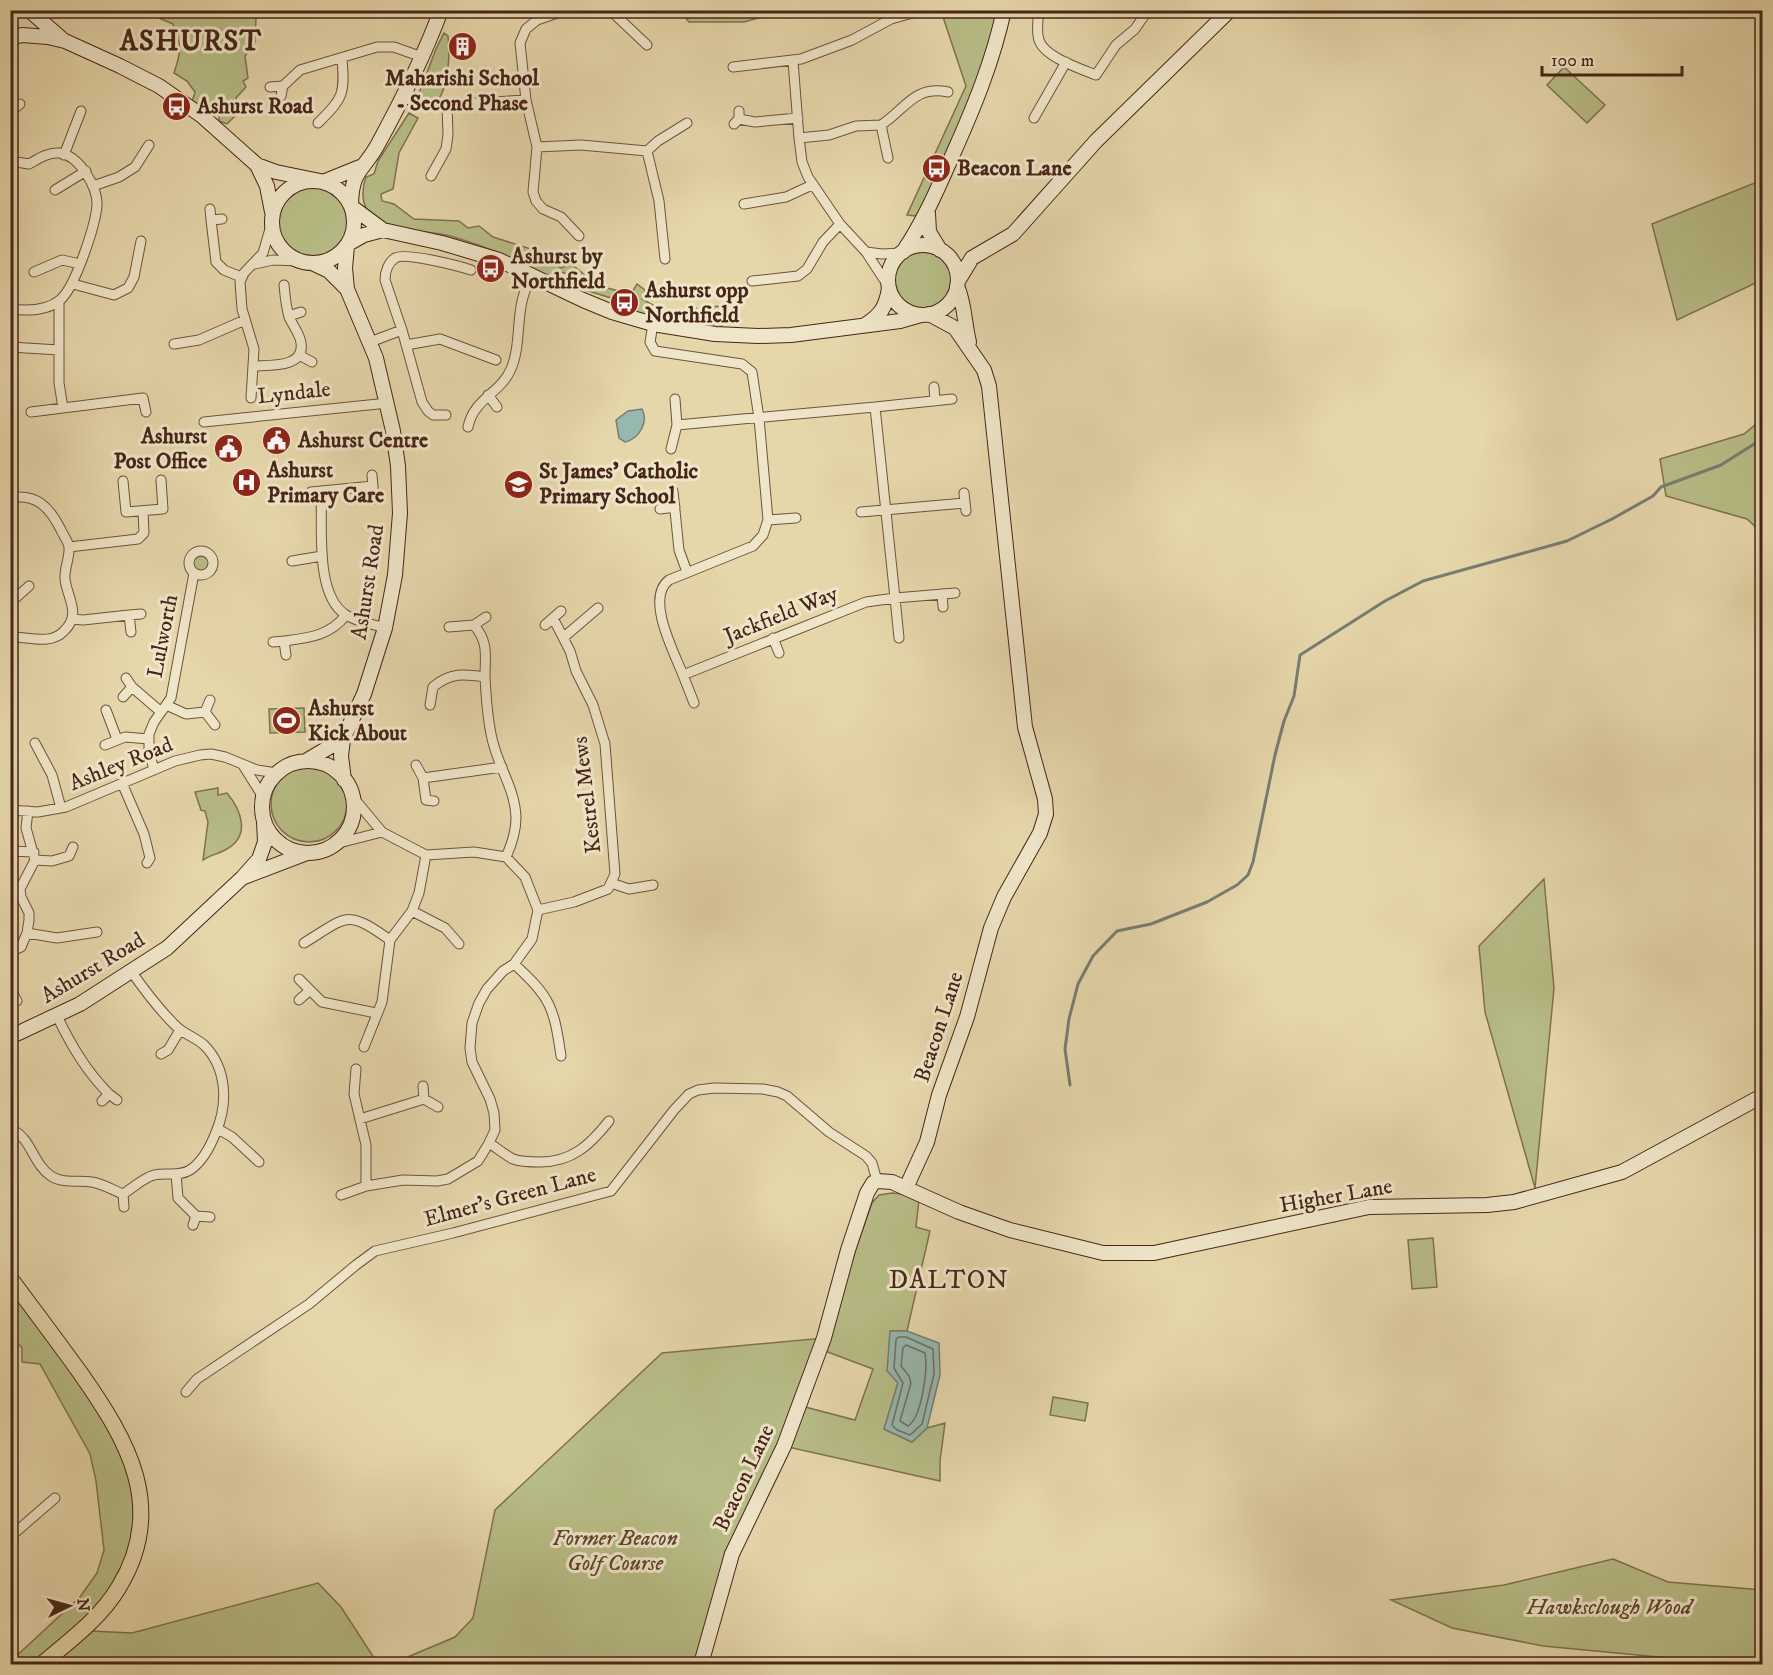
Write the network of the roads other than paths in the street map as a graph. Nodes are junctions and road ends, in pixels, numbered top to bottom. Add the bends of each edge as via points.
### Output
1 (29, 10) edge
2 (441, 10) edge
3 (566, 10) edge
4 (610, 10) edge
5 (1004, 10) edge
6 (1039, 10) edge
7 (1148, 10) edge
8 (1230, 10) edge
9 (917, 14) edge
10 (10, 38) edge
11 (65, 41) junction
12 (646, 45) dead end
13 (422, 57) junction
14 (342, 59) junction
15 (793, 61) junction
16 (1066, 62) junction
17 (732, 67) dead end
18 (283, 86) junction
19 (270, 87) dead end
20 (949, 92) dead end
21 (281, 96) dead end
22 (402, 96) junction
23 (526, 100) junction
24 (20, 104) dead end
25 (447, 104) junction
26 (81, 111) dead end
27 (10, 112) edge
28 (737, 118) dead end
29 (798, 118) junction
30 (1034, 118) dead end
31 (318, 123) dead end
32 (687, 123) dead end
33 (881, 125) junction
34 (799, 138) junction
35 (149, 145) dead end
36 (537, 147) junction
37 (647, 151) junction
38 (64, 155) junction
39 (888, 158) dead end
40 (10, 161) edge
41 (257, 165) junction
42 (360, 167) junction
43 (86, 171) junction
44 (431, 176) dead end
45 (321, 181) junction
46 (812, 185) junction
47 (93, 186) junction
48 (55, 190) dead end
49 (744, 203) dead end
50 (351, 205) junction
51 (210, 208) dead end
52 (928, 210) junction
53 (222, 219) dead end
54 (211, 220) junction
55 (272, 220) junction
56 (840, 224) junction
57 (383, 230) junction
58 (579, 236) dead end
59 (141, 241) dead end
60 (348, 245) junction
61 (942, 251) junction
62 (866, 252) junction
63 (902, 252) junction
64 (978, 253) junction
65 (664, 259) dead end
66 (306, 262) junction
67 (80, 264) junction
68 (254, 264) junction
69 (471, 270) dead end
70 (34, 272) dead end
71 (531, 275) junction
72 (241, 277) junction
73 (751, 281) dead end
74 (958, 283) junction
75 (73, 284) junction
76 (284, 285) dead end
77 (889, 288) junction
78 (347, 289) junction
79 (59, 301) junction
80 (10, 309) edge
81 (301, 312) dead end
82 (925, 315) junction
83 (289, 316) junction
84 (246, 320) junction
85 (653, 324) junction
86 (864, 326) junction
87 (402, 330) junction
88 (370, 342) junction
89 (174, 344) dead end
90 (406, 345) junction
91 (10, 347) edge
92 (59, 350) junction
93 (971, 350) junction
94 (299, 355) junction
95 (496, 360) dead end
96 (312, 362) dead end
97 (254, 366) junction
98 (934, 387) dead end
99 (488, 395) junction
100 (251, 398) dead end
101 (675, 399) dead end
102 (952, 399) dead end
103 (935, 401) junction
104 (388, 402) junction
105 (497, 407) dead end
106 (875, 407) junction
107 (63, 408) junction
108 (31, 412) dead end
109 (146, 412) dead end
110 (446, 415) dead end
111 (759, 418) junction
112 (204, 422) dead end
113 (677, 425) junction
114 (468, 427) dead end
115 (671, 449) dead end
116 (372, 475) dead end
117 (161, 480) dead end
118 (123, 481) dead end
119 (373, 486) junction
120 (673, 491) dead end
121 (10, 498) edge
122 (374, 499) dead end
123 (965, 502) dead end
124 (675, 507) junction
125 (660, 509) dead end
126 (885, 510) junction
127 (142, 511) junction
128 (861, 512) dead end
129 (796, 518) dead end
130 (768, 520) junction
131 (69, 547) junction
132 (322, 556) junction
133 (292, 561) dead end
134 (687, 572) junction
135 (194, 573) dead end
136 (29, 586) dead end
137 (955, 593) dead end
138 (942, 594) junction
139 (895, 598) junction
140 (10, 603) edge
141 (943, 607) dead end
142 (598, 608) dead end
143 (141, 614) dead end
144 (129, 615) junction
145 (346, 615) junction
146 (486, 617) dead end
147 (72, 619) junction
148 (474, 624) junction
149 (545, 626) dead end
150 (449, 627) dead end
151 (385, 628) junction
152 (131, 632) dead end
153 (10, 637) edge
154 (564, 637) junction
155 (773, 638) junction
156 (899, 638) dead end
157 (284, 641) junction
158 (273, 642) dead end
159 (779, 653) dead end
160 (285, 655) dead end
161 (683, 675) junction
162 (485, 677) junction
163 (123, 697) dead end
164 (210, 700) dead end
165 (694, 703) dead end
166 (430, 705) dead end
167 (163, 708) junction
168 (106, 710) dead end
169 (206, 712) junction
170 (215, 725) dead end
171 (345, 735) junction
172 (117, 739) junction
173 (149, 739) junction
174 (35, 743) dead end
175 (105, 745) dead end
176 (306, 761) junction
177 (243, 765) junction
178 (416, 765) dead end
179 (502, 767) junction
180 (154, 770) junction
181 (277, 773) junction
182 (423, 778) junction
183 (344, 780) junction
184 (122, 783) junction
185 (352, 796) junction
186 (263, 797) junction
187 (434, 801) dead end
188 (61, 808) junction
189 (10, 810) edge
190 (28, 811) junction
191 (264, 821) junction
192 (382, 832) junction
193 (335, 844) junction
194 (73, 847) dead end
195 (10, 851) edge
196 (309, 852) junction
197 (426, 855) junction
198 (34, 856) junction
199 (69, 856) junction
200 (506, 857) junction
201 (147, 863) dead end
202 (75, 864) dead end
203 (243, 877) junction
204 (611, 883) junction
205 (653, 885) dead end
206 (538, 910) junction
207 (412, 911) junction
208 (97, 932) dead end
209 (27, 933) junction
210 (390, 940) junction
211 (304, 943) dead end
212 (459, 944) dead end
213 (10, 952) edge
214 (514, 964) junction
215 (131, 971) junction
216 (299, 979) dead end
217 (10, 988) edge
218 (310, 990) junction
219 (300, 1000) dead end
220 (17, 1001) dead end
221 (376, 1013) junction
222 (57, 1016) junction
223 (180, 1030) junction
224 (10, 1037) edge
225 (363, 1047) dead end
226 (161, 1054) dead end
227 (561, 1056) dead end
228 (356, 1069) dead end
229 (423, 1086) dead end
230 (1762, 1096) edge
231 (109, 1098) dead end
232 (424, 1099) junction
233 (438, 1107) dead end
234 (360, 1119) junction
235 (609, 1121) dead end
236 (13, 1128) edge
237 (218, 1129) junction
238 (489, 1143) junction
239 (259, 1162) dead end
240 (176, 1174) junction
241 (877, 1181) junction
242 (366, 1186) junction
243 (906, 1188) junction
244 (123, 1194) junction
245 (340, 1195) dead end
246 (124, 1207) dead end
247 (210, 1217) dead end
248 (10, 1278) edge
249 (186, 1392) dead end
250 (55, 1498) dead end
251 (10, 1537) edge
252 (42, 1665) edge
253 (701, 1665) edge

1 - 11 street
2 - 13 street
3 - 23 street via 537,20 523,34 520,43
4 - 12 street
5 - 52 street via 977,99
6 - 16 street via 1038,38 1043,48
7 - 16 street via 1135,29 1116,45 1096,75
8 - 64 street via 1096,141 1013,234
9 - 15 street via 891,19 852,40
10 - 11 street via 36,35
11 - 41 street via 159,86 202,116
13 - 14 street via 394,47 377,47
13 - 22 street
14 - 18 street via 300,70
14 - 31 street via 344,87 338,102
15 - 17 street
15 - 29 street
16 - 30 street
18 - 19 street
18 - 21 street
20 - 33 street via 932,90 921,94
22 - 25 street via 419,105
22 - 42 street via 376,146
23 - 25 street
23 - 36 street
24 - 27 street
25 - 44 street via 446,149
26 - 38 street
28 - 29 street via 755,122
29 - 34 street
32 - 37 street
33 - 34 street
33 - 39 street
34 - 46 street via 802,162
35 - 47 street via 135,167
36 - 37 street via 581,145
36 - 58 street via 533,192 537,201 543,209 561,217
37 - 65 street via 659,201
38 - 40 street via 42,156 29,164
38 - 43 street
41 - 45 street
41 - 55 street via 267,186
42 - 45 street
42 - 50 street via 352,185
43 - 47 street
43 - 48 street
45 - 50 street via 334,186
45 - 55 street via 294,185 283,193
46 - 49 street via 777,200
46 - 56 street
47 - 67 street via 97,205
50 - 57 street
50 - 60 street via 353,232
51 - 54 street
52 - 61 street via 929,232
52 - 63 street
53 - 54 street
54 - 72 street via 216,262
55 - 66 street via 280,246
55 - 68 street via 263,253
56 - 62 street
56 - 73 street via 798,276
57 - 60 street
57 - 71 street via 499,260
59 - 75 street via 128,288 114,295
60 - 66 street via 325,261
60 - 78 street, Ashurst Road
61 - 63 street via 921,245
61 - 64 street
61 - 74 street via 955,268
62 - 63 street
62 - 77 street
63 - 77 street via 890,268
64 - 74 street via 967,264
66 - 68 street via 273,260
66 - 78 street, Ashurst Road via 329,271
67 - 70 street via 62,260
67 - 75 street
68 - 72 street
69 - 87 street via 438,261 395,258 385,272 385,280
71 - 85 street via 612,312
71 - 99 street via 522,300 513,366
72 - 84 street
74 - 82 street via 947,305
74 - 93 street, Beacon Lane
75 - 79 street
76 - 83 street
77 - 82 street via 900,307
77 - 86 street via 884,309
78 - 88 street, Ashurst Road
79 - 80 street via 42,309
79 - 92 street
81 - 83 street
82 - 86 street
82 - 93 street, Beacon Lane via 955,328
83 - 94 street via 301,342
84 - 89 street via 199,340 186,338
84 - 97 street
85 - 86 street via 758,336
85 - 111 street via 650,342 655,351 749,368
87 - 88 street
87 - 90 street
88 - 104 street, Ashurst Road
90 - 95 street via 440,339
90 - 110 street via 422,402 430,414
91 - 92 street
92 - 107 street
93 - 243 street, Beacon Lane via 989,386 1025,727 1046,814 994,920 927,1142
94 - 96 street
94 - 97 street via 285,364
97 - 100 street
98 - 103 street
99 - 105 street
99 - 114 street via 473,410
101 - 113 street
102 - 103 street
103 - 106 street
104 - 112 street, Lyndale
104 - 151 street, Ashurst Road via 396,449 399,528
106 - 111 street
106 - 126 street
107 - 108 street
107 - 109 street via 143,398
111 - 113 street
111 - 130 street
113 - 115 street
116 - 119 street
117 - 127 street via 163,509
118 - 127 street via 126,512
119 - 122 street
119 - 132 street via 316,492
120 - 124 street
121 - 131 street via 45,505
123 - 126 street
124 - 125 street
124 - 134 street via 680,557
126 - 128 street
126 - 139 street
127 - 131 street via 144,533 138,539
129 - 130 street
130 - 134 street via 764,535 753,546
131 - 147 street via 65,580 73,606
132 - 133 street
132 - 145 street via 327,590
134 - 161 street via 664,583 659,602 663,624
135 - 167 street, Lulworth via 171,698
136 - 140 street
137 - 138 street, Jackfield Way
138 - 139 street, Jackfield Way
138 - 141 street
139 - 155 street, Jackfield Way via 866,602
139 - 156 street
142 - 154 street
143 - 144 street
144 - 147 street
144 - 152 street
145 - 151 street
145 - 157 street via 317,637
146 - 148 street
147 - 153 street via 64,631 50,639
148 - 150 street
148 - 162 street via 482,635 486,653
149 - 154 street, Kestrel Mews via 557,615
151 - 171 street, Ashurst Road
154 - 204 street, Kestrel Mews via 605,744 615,874
155 - 159 street
155 - 161 street, Jackfield Way
157 - 158 street
157 - 160 street
161 - 165 street
162 - 166 street via 463,674 444,678 433,687
162 - 179 street via 494,745
163 - 167 street, Lulworth via 129,682
164 - 169 street
167 - 169 street, Lulworth via 186,714
167 - 173 street, Lulworth
168 - 172 street
169 - 170 street
171 - 176 street
171 - 183 street, Ashurst Road via 341,756
172 - 173 street
172 - 175 street
173 - 180 street
174 - 188 street via 52,775
176 - 181 street
176 - 183 street via 327,765
177 - 180 street, Ashley Road via 211,754
177 - 181 street, Ashley Road
177 - 186 street, Ashley Road
178 - 182 street
179 - 182 street
179 - 200 street via 514,799 516,820
180 - 184 street, Ashley Road
181 - 186 street
182 - 187 street via 426,800
183 - 185 street
184 - 188 street, Ashley Road
184 - 201 street via 148,844
185 - 192 street
185 - 193 street via 350,824
186 - 191 street
188 - 190 street, Ashley Road
189 - 190 street, Ashley Road
190 - 198 street via 26,828
191 - 196 street via 282,844 294,851
191 - 203 street, Ashurst Road via 265,842 259,859
192 - 193 street
192 - 197 street
193 - 196 street
194 - 199 street
195 - 198 street
196 - 203 street, Ashurst Road
197 - 200 street via 474,852
197 - 207 street
198 - 199 street via 45,862
198 - 209 street via 21,889 28,913
199 - 202 street
200 - 206 street via 525,877
203 - 215 street, Ashurst Road via 167,948
204 - 205 street, Kestrel Mews via 629,889
204 - 206 street, Kestrel Mews via 608,890
206 - 214 street via 532,939
207 - 210 street
207 - 212 street via 445,928
208 - 209 street via 57,939
209 - 213 street via 21,947
210 - 211 street via 364,922 351,919
210 - 221 street via 382,1002
214 - 227 street via 547,999 556,1023
214 - 238 street via 487,989 472,1023 472,1062 494,1113 495,1130
215 - 222 street, Ashurst Road
215 - 223 street
216 - 218 street
217 - 220 street
218 - 219 street
218 - 221 street via 322,1002
221 - 225 street
222 - 224 street, Ashurst Road
222 - 231 street via 80,1060
223 - 226 street via 168,1050
223 - 237 street via 204,1046 218,1066 224,1086
228 - 234 street via 354,1094
229 - 232 street
230 - 243 street, Higher Lane via 1622,1172 1514,1202 1369,1207 1154,1253 1103,1253 1010,1230
232 - 233 street
232 - 234 street
234 - 242 street via 366,1145
235 - 238 street via 593,1142 575,1155 553,1162 513,1159
236 - 244 street via 52,1177 97,1183
237 - 239 street
237 - 240 street via 198,1163 188,1172
238 - 242 street via 478,1161 448,1179
240 - 244 street via 151,1176
240 - 247 street via 178,1198 195,1221
241 - 243 street
241 - 249 street, Elmer's Green Lane via 866,1156 829,1132 787,1096 763,1089 698,1090 674,1110 611,1191 375,1251 309,1304 197,1379
241 - 253 street, Beacon Lane via 867,1193 824,1338 784,1446 732,1554
242 - 245 street
244 - 246 street
248 - 252 main road via 107,1411 131,1458 141,1502 137,1545 119,1588 87,1626
250 - 251 street

